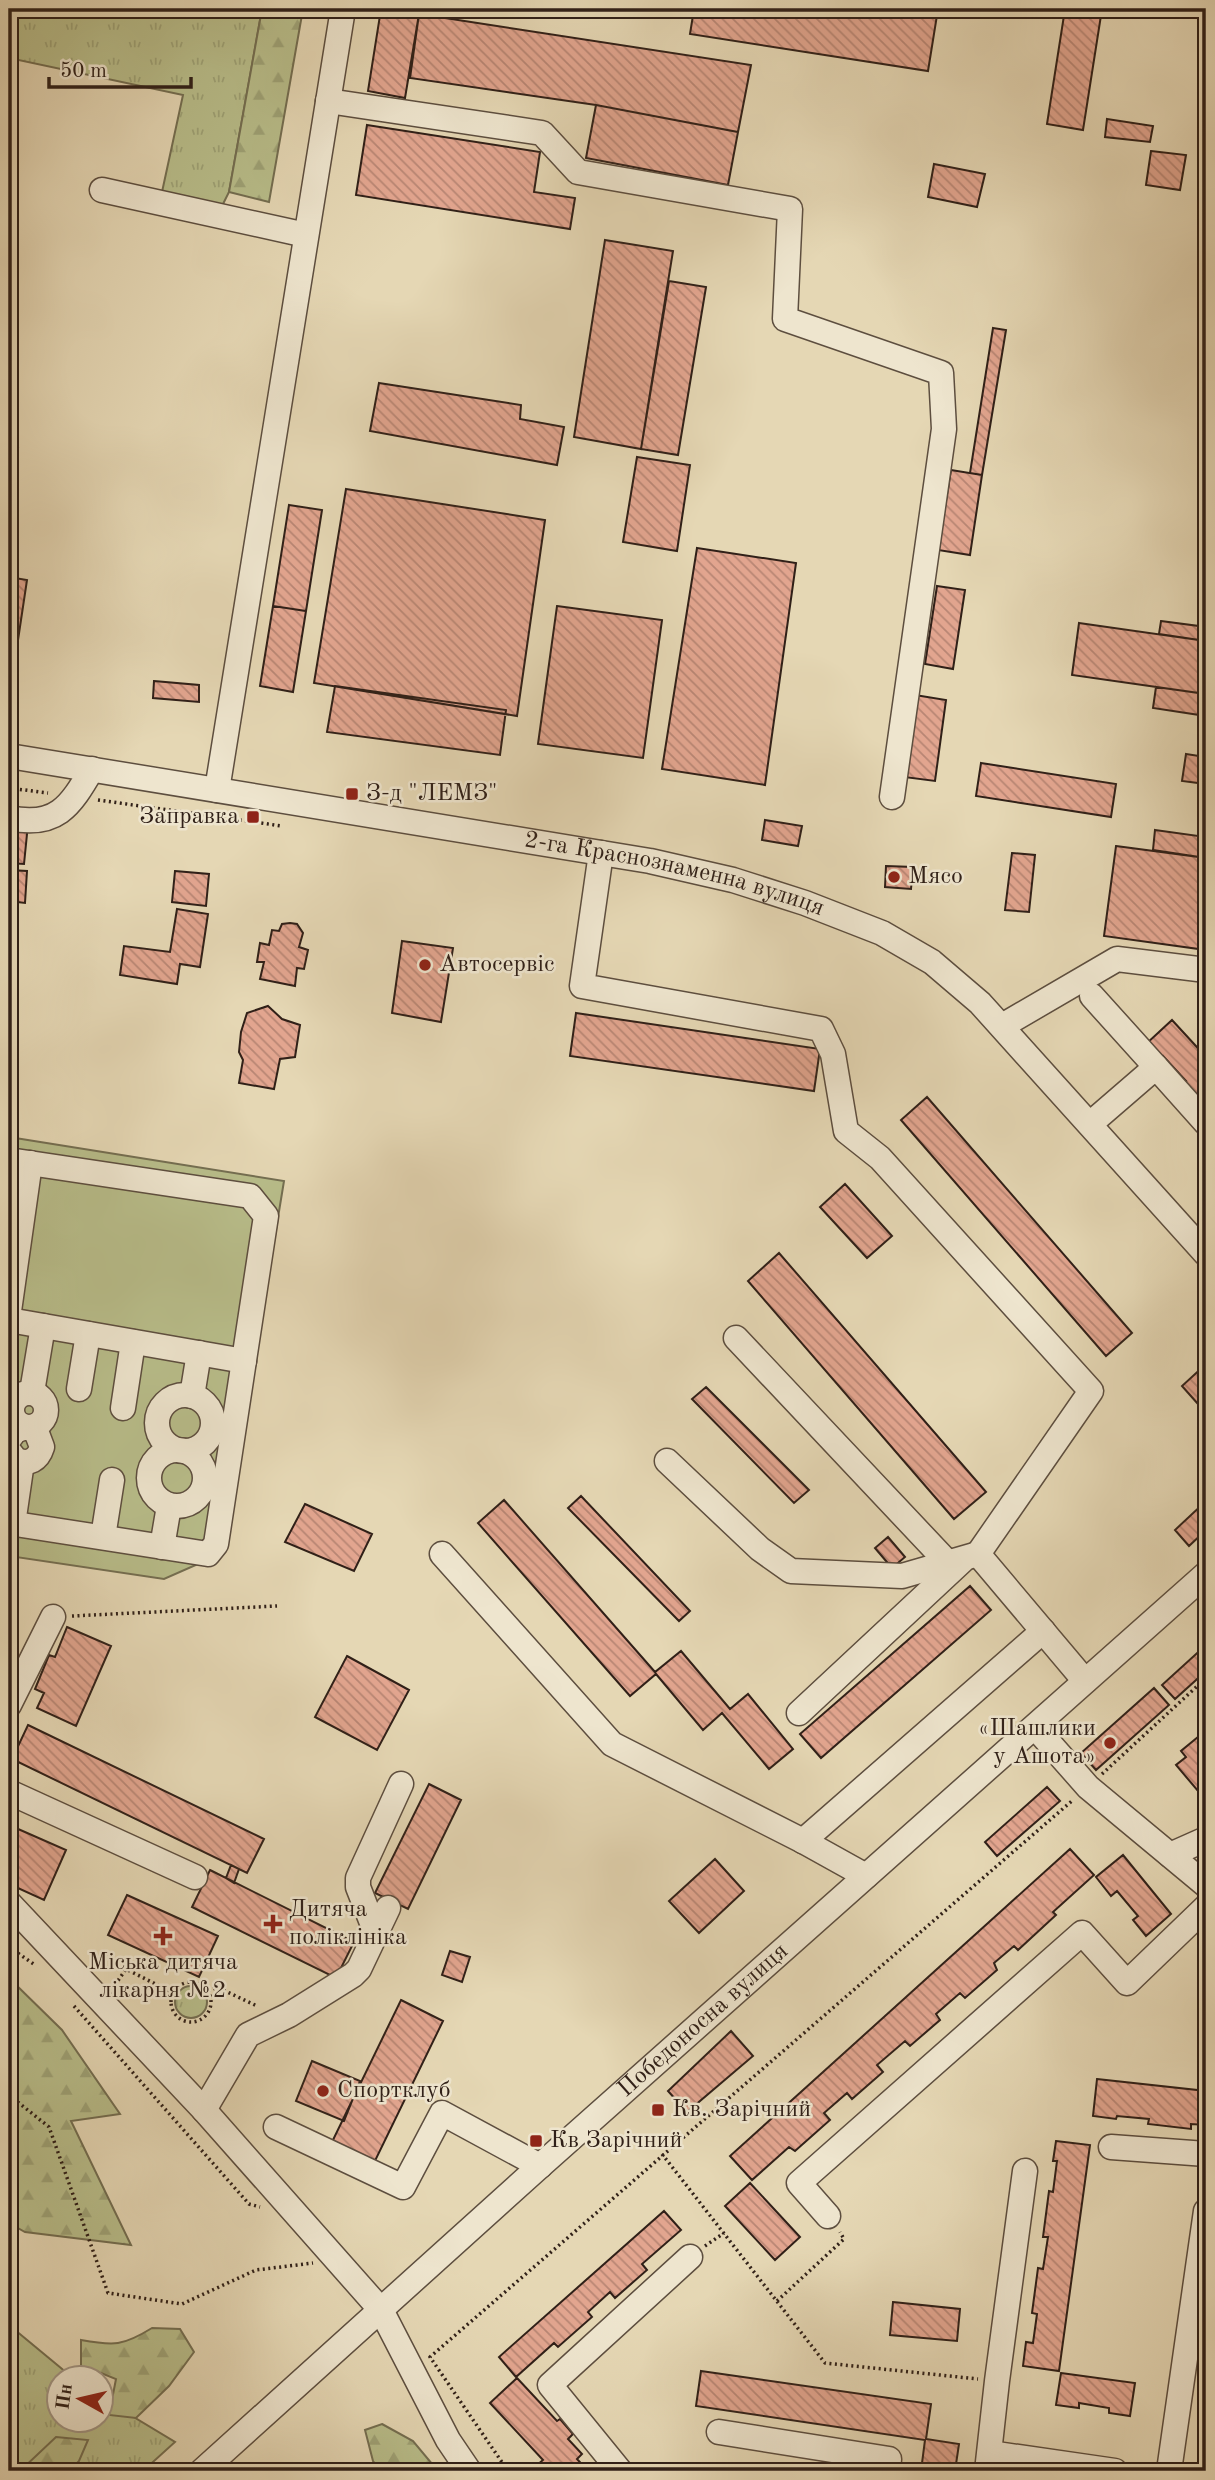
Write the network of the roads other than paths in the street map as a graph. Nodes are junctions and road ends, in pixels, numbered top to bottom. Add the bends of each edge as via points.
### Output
1 (343, 9) edge
2 (328, 101) junction
3 (102, 190) dead end
4 (306, 235) junction
5 (9, 756) edge
6 (92, 769) junction
7 (217, 790) junction
8 (892, 797) dead end
9 (9, 818) edge
10 (601, 853) junction
11 (1206, 970) edge
12 (1091, 996) dead end
13 (1002, 1027) junction
14 (1156, 1067) junction
15 (1206, 1123) edge
16 (1090, 1124) junction
17 (19, 1162) edge
18 (1206, 1254) edge
19 (12, 1263) edge
20 (9, 1311) edge
21 (9, 1320) edge
22 (43, 1326) junction
23 (88, 1334) junction
24 (736, 1338) dead end
25 (134, 1342) junction
26 (199, 1353) junction
27 (244, 1361) junction
28 (79, 1389) dead end
29 (192, 1396) junction
30 (122, 1408) dead end
31 (17, 1433) edge
32 (178, 1450) junction
33 (15, 1457) edge
34 (667, 1461) dead end
35 (112, 1480) dead end
36 (169, 1506) junction
37 (11, 1523) edge
38 (103, 1537) junction
39 (162, 1546) junction
40 (442, 1554) dead end
41 (964, 1558) junction
42 (1206, 1574) edge
43 (53, 1617) road end
44 (1043, 1631) junction
45 (1085, 1681) junction
46 (9, 1705) edge
47 (799, 1713) dead end
48 (1035, 1727) junction
49 (401, 1784) dead end
50 (9, 1792) edge
51 (1206, 1839) edge
52 (803, 1841) junction
53 (1170, 1855) junction
54 (866, 1876) junction
55 (195, 1877) dead end
56 (1206, 1885) edge
57 (9, 1903) edge
58 (1206, 1906) edge
59 (388, 1908) dead end
60 (376, 1933) junction
61 (204, 2110) junction
62 (276, 2127) dead end
63 (1111, 2147) dead end
64 (1206, 2154) edge
65 (540, 2166) junction
66 (1025, 2171) dead end
67 (1206, 2211) edge
68 (828, 2216) road end
69 (690, 2257) dead end
70 (381, 2310) junction
71 (719, 2432) dead end
72 (989, 2462) edge
73 (202, 2471) edge
74 (469, 2471) edge
75 (621, 2471) edge
76 (888, 2471) edge
77 (1115, 2471) edge
78 (1169, 2471) edge

1 - 2 street
2 - 4 street
2 - 8 street via 542,133 578,172 790,209 785,319 941,373 944,429
3 - 4 street
4 - 7 street
5 - 6 street, 2-га Краснознаменна вулиця
6 - 7 street, 2-га Краснознаменна вулиця
6 - 9 street via 76,797 51,818
7 - 10 street, 2-га Краснознаменна вулиця
10 - 13 street, 2-га Краснознаменна вулиця via 733,880 882,933 932,962
10 - 41 street via 582,986 821,1029 833,1054 846,1131 880,1158 1091,1391
11 - 13 street via 1117,959
12 - 14 street
13 - 16 street, 2-га Краснознаменна вулиця
14 - 15 street
14 - 16 street
16 - 18 street, 2-га Краснознаменна вулиця
17 - 19 street
17 - 27 street via 250,1196 266,1216
19 - 20 street
21 - 22 street
22 - 23 street
22 - 31 street via 32,1392 45,1402 46,1413 41,1423
23 - 25 street
23 - 28 street
24 - 41 street
25 - 26 street
25 - 30 street
26 - 27 street
26 - 29 street
27 - 39 street via 216,1545 208,1554
29 - 32 street via 208,1407 212,1425 204,1443
29 - 32 street via 174,1397 158,1416 163,1441
31 - 33 street via 36,1431 43,1447 33,1461
32 - 36 street via 160,1454 148,1478 154,1495
32 - 36 street via 202,1463 206,1482 197,1499
33 - 37 street
34 - 41 street via 760,1549 790,1571 902,1576
35 - 38 street
36 - 39 street
37 - 38 street
38 - 39 street
40 - 52 street via 612,1744
41 - 44 street
41 - 47 street
42 - 45 street, Победоносна вулиця
43 - 46 street
44 - 45 street
44 - 52 street
45 - 48 street, Победоносна вулиця
48 - 53 street via 1088,1787
48 - 54 street, Победоносна вулиця
49 - 60 street via 358,1878
50 - 55 street
51 - 53 street
52 - 54 street
53 - 56 street
54 - 65 street, Победоносна вулиця
57 - 61 street
58 - 68 street via 1126,1983 1082,1933 799,2183
59 - 60 street
60 - 61 street via 353,1975 248,2035
61 - 70 street via 328,2267
62 - 65 street via 403,2187 442,2113
63 - 64 street
65 - 70 street, Победоносна вулиця
66 - 72 street
67 - 78 street
69 - 75 street via 550,2385
70 - 73 street, Победоносна вулиця
70 - 74 street via 448,2440
71 - 76 street via 889,2459
72 - 77 street

